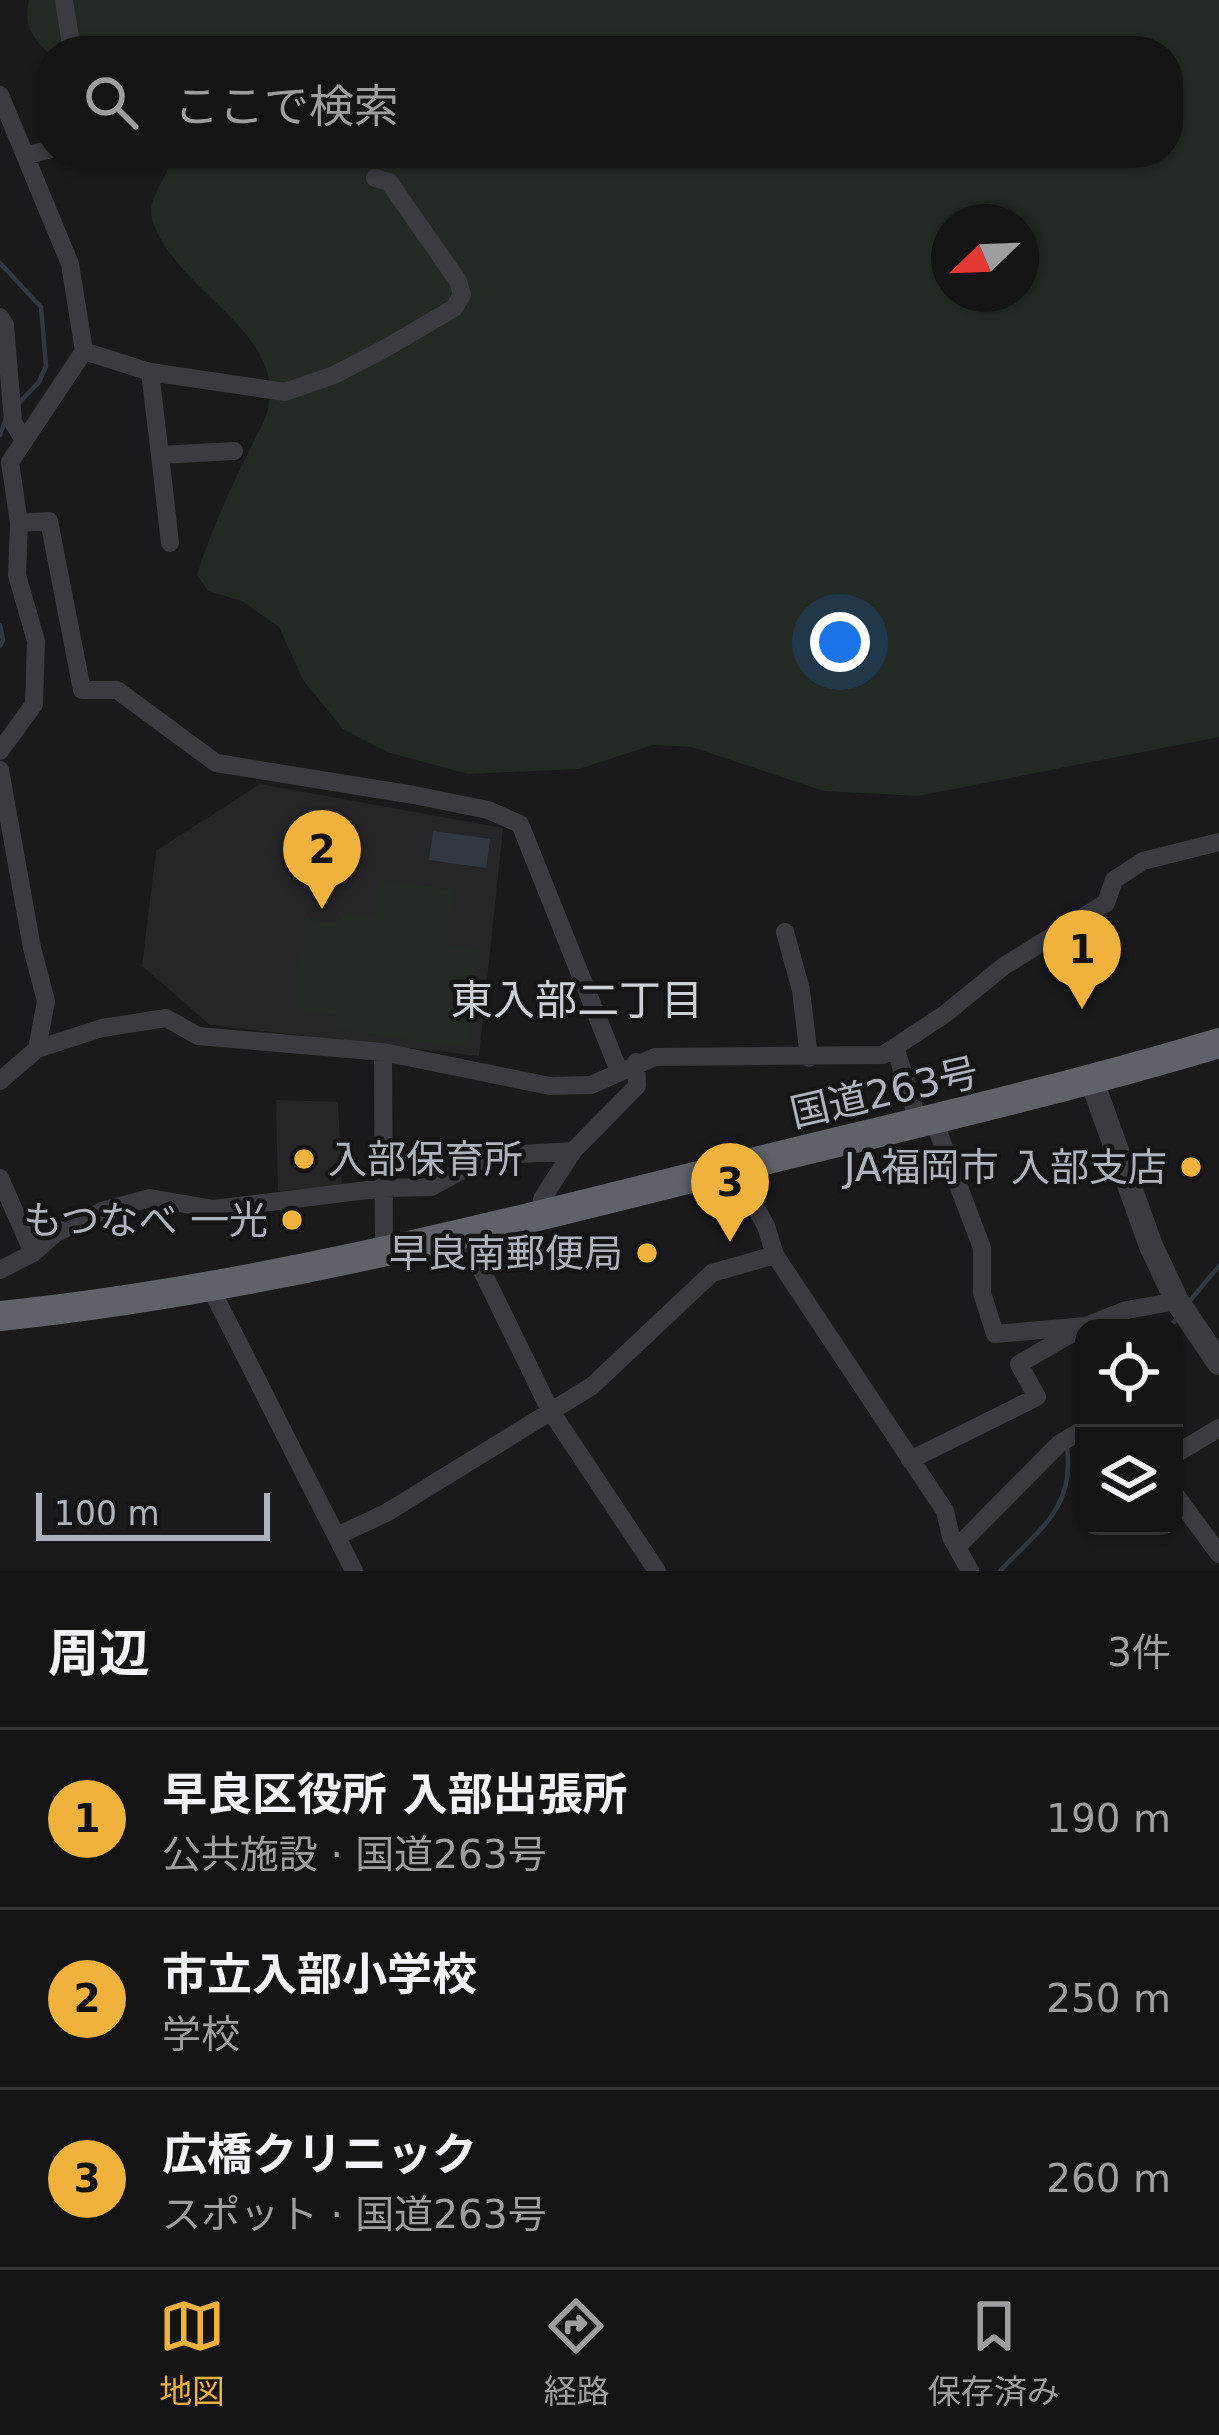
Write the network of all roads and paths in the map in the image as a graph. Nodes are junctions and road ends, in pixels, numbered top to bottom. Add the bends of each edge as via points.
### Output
1 (64, 0) edge
2 (70, 36) edge
3 (0, 95) edge
4 (6, 124) edge
5 (36, 154) edge
6 (25, 157) junction
7 (376, 178) dead end
8 (0, 317) edge
9 (84, 351) junction
10 (150, 372) junction
11 (24, 440) junction
12 (234, 452) dead end
13 (160, 455) junction
14 (5, 464) edge
15 (20, 523) junction
16 (170, 542) dead end
17 (0, 751) edge
18 (0, 770) edge
19 (1219, 842) edge
20 (785, 932) dead end
21 (1219, 1043) edge
22 (895, 1047) junction
23 (37, 1049) junction
24 (383, 1052) junction
25 (808, 1058) junction
26 (627, 1067) junction
27 (0, 1081) edge
28 (1092, 1081) junction
29 (926, 1122) junction
30 (573, 1151) junction
31 (734, 1167) junction
32 (0, 1178) edge
33 (384, 1188) junction
34 (545, 1214) junction
35 (464, 1234) junction
36 (384, 1252) junction
37 (34, 1253) junction
38 (775, 1255) junction
39 (0, 1270) edge
40 (210, 1286) junction
41 (1182, 1313) edge
42 (0, 1316) edge
43 (1104, 1319) edge
44 (1075, 1327) edge
45 (1075, 1332) edge
46 (1218, 1357) edge
47 (550, 1410) junction
48 (1219, 1428) edge
49 (1071, 1437) edge
50 (1183, 1450) edge
51 (910, 1460) junction
52 (1183, 1505) edge
53 (337, 1536) junction
54 (958, 1546) junction
55 (1219, 1554) edge
56 (355, 1571) edge
57 (656, 1571) edge
58 (968, 1571) edge

1 - 2 street
3 - 4 street
4 - 6 street
5 - 6 street
6 - 9 street via 70,264
7 - 10 street via 389,182 449,266 462,295 454,308 334,375 285,392
8 - 11 street via 13,422
9 - 10 street
9 - 11 street
10 - 13 street
11 - 14 street
12 - 13 street
13 - 16 street
14 - 15 street
15 - 17 street via 17,575 36,641 34,704
15 - 26 street via 50,521 82,690 117,690 216,763 432,798 520,824
18 - 23 street via 46,1001
19 - 22 street via 1143,861 1114,880 1106,903
20 - 25 street
21 - 28 highway, 国道263号
22 - 25 street via 883,1055
22 - 29 street
23 - 24 street via 166,1018 198,1036
23 - 27 street
24 - 26 street via 550,1086 592,1085
24 - 33 street
25 - 26 street via 656,1057
26 - 30 street via 637,1086
28 - 29 highway, 国道263号
28 - 41 street
29 - 31 highway, 国道263号
29 - 44 street via 982,1248 982,1293 995,1334
30 - 33 street via 488,1156 431,1187
30 - 34 street via 542,1199
31 - 34 highway, 国道263号
31 - 38 street
32 - 37 street
33 - 36 street
33 - 37 street via 213,1209 150,1198 56,1233
34 - 35 highway, 国道263号
35 - 36 highway, 国道263号
35 - 47 street
36 - 40 highway, 国道263号
37 - 39 street
38 - 47 street via 712,1273 592,1386
38 - 51 street
40 - 42 highway, 国道263号
40 - 53 street
41 - 43 street via 1127,1310
41 - 46 street
45 - 51 street via 1019,1364 1037,1396
47 - 53 street
47 - 57 street
48 - 50 street
49 - 54 street
51 - 54 street
52 - 55 street
53 - 56 street
54 - 58 street

